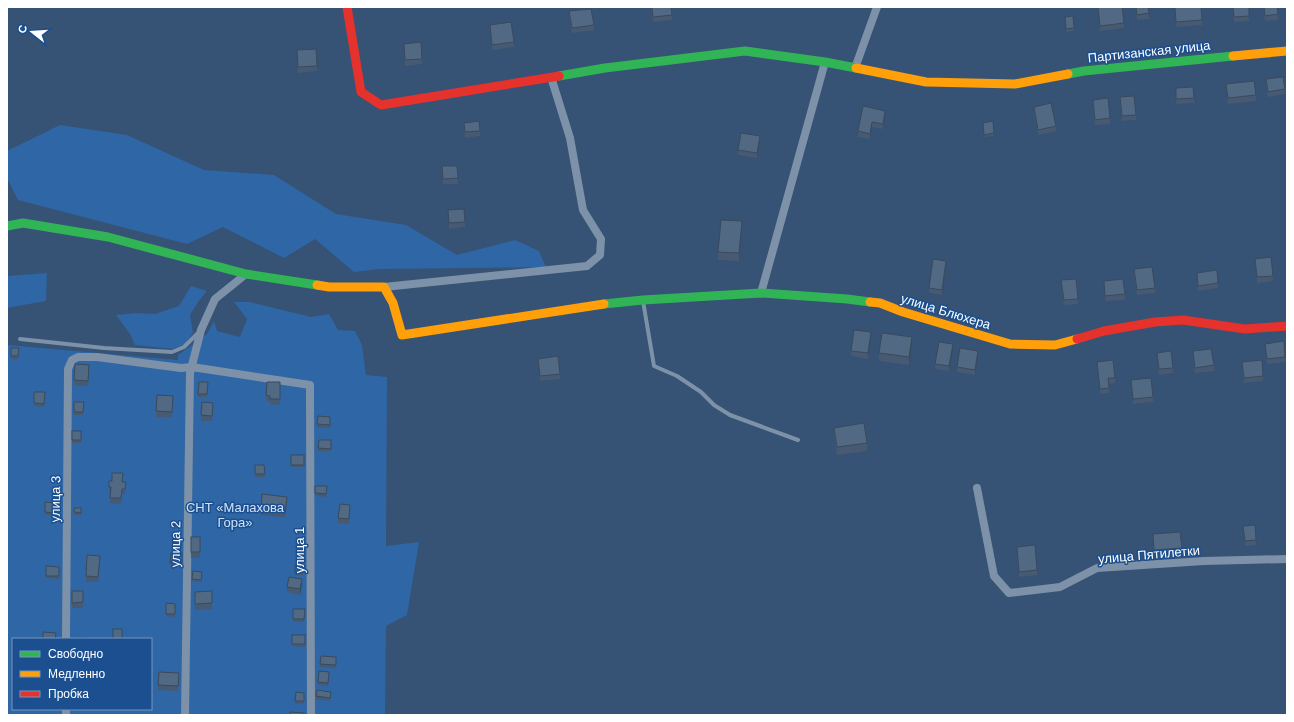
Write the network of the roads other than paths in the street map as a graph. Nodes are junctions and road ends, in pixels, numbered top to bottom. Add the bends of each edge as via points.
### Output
1 (347, 7) edge
2 (878, 7) edge
3 (1287, 51) edge
4 (825, 62) junction
5 (856, 68) junction
6 (551, 77) junction
7 (7, 226) edge
8 (246, 274) junction
9 (384, 287) junction
10 (761, 293) junction
11 (643, 300) junction
12 (1287, 326) edge
13 (201, 330) junction
14 (20, 339) dead end
15 (191, 370) junction
16 (798, 440) dead end
17 (977, 488) dead end
18 (1287, 559) edge
19 (66, 638) edge
20 (185, 715) edge
21 (311, 715) edge

1 - 6 street, Партизанская улица via 361,92 381,105
2 - 5 street
3 - 5 street, Партизанская улица via 1084,71 1015,84 926,82
4 - 5 street, Партизанская улица
4 - 6 street, Партизанская улица via 745,51
4 - 10 street
6 - 9 street via 570,138 583,210 601,239 600,255 587,266
7 - 8 street via 23,223 108,236
8 - 9 street via 329,287
8 - 13 street, улица 2 via 215,299
9 - 11 street, улица Блюхера via 393,303 402,335
10 - 11 street, улица Блюхера
10 - 12 street, улица Блюхера via 880,303 1010,344 1056,344 1104,331 1154,322 1183,320 1245,329
11 - 16 lane via 654,366 677,376 730,415
13 - 14 lane via 184,347 172,352
13 - 15 street, улица 2
15 - 19 street, улица 3 via 97,357 78,356 72,360 68,369
15 - 20 street, улица 2
15 - 21 street, улица 1 via 310,385
17 - 18 street, улица Пятилетки via 994,576 1010,593 1060,587 1097,568

